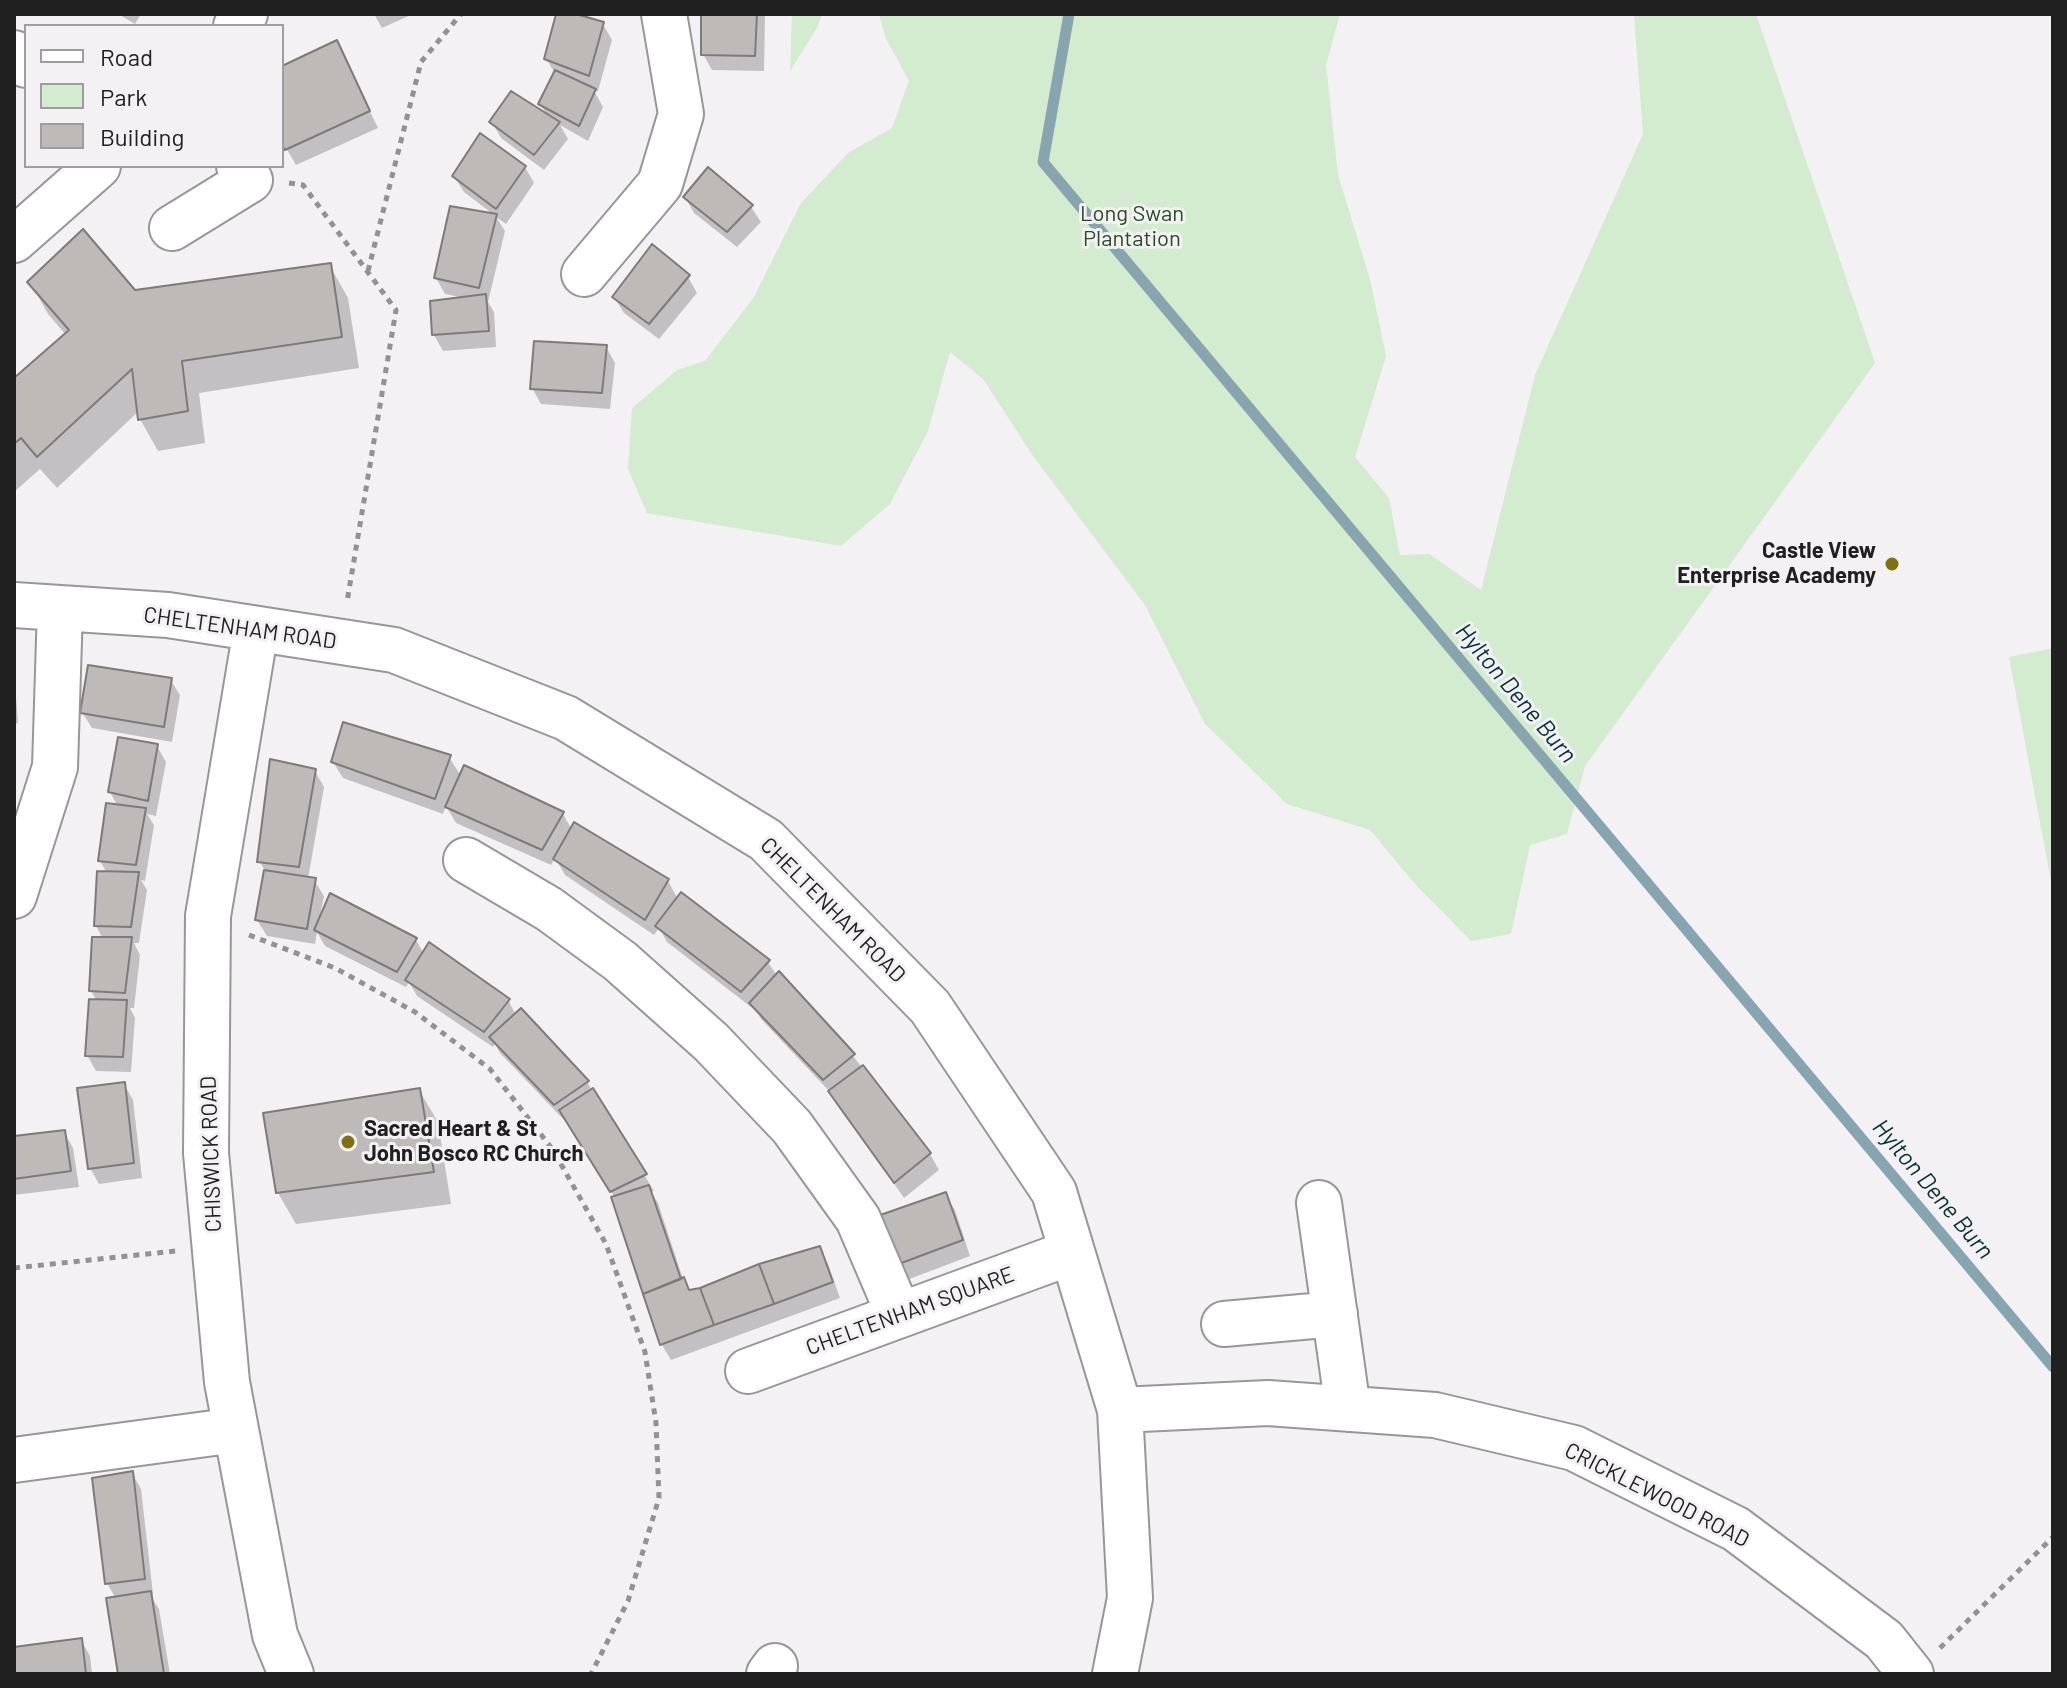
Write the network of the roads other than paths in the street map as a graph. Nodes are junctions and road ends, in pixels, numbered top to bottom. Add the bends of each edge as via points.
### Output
1 (664, 14) edge
2 (96, 168) edge
3 (244, 173) edge
4 (172, 228) dead end
5 (14, 240) edge
6 (584, 274) dead end
7 (14, 605) edge
8 (60, 608) junction
9 (256, 629) junction
10 (466, 860) dead end
11 (14, 896) edge
12 (1319, 1203) dead end
13 (1072, 1252) junction
14 (1335, 1314) junction
15 (899, 1315) junction
16 (1224, 1324) dead end
17 (748, 1371) dead end
18 (1348, 1409) junction
19 (1120, 1410) junction
20 (236, 1430) junction
21 (14, 1460) edge
22 (1905, 1664) edge
23 (291, 1674) edge
24 (1115, 1674) edge

1 - 6 street via 681,114 660,184
2 - 5 street
3 - 4 street
7 - 8 street, CHELTENHAM ROAD
8 - 9 street, CHELTENHAM ROAD via 168,615
8 - 11 street via 55,767
9 - 13 street, CHELTENHAM ROAD via 394,650 566,718 766,840 930,1007 1054,1192
9 - 20 street, CHISWICK ROAD via 208,916 206,1153
10 - 15 street via 549,909 620,961 711,1042 792,1127 858,1219
12 - 14 street
13 - 15 street, CHELTENHAM SQUARE
13 - 19 street, CHELTENHAM ROAD
14 - 16 street
14 - 18 street
15 - 17 street, CHELTENHAM SQUARE
18 - 19 street, CRICKLEWOOD ROAD via 1268,1403
18 - 22 street, CRICKLEWOOD ROAD via 1435,1415 1574,1448 1736,1529 1884,1640
19 - 24 street, CHELTENHAM ROAD via 1130,1598
20 - 21 street
20 - 23 street, CHISWICK ROAD via 275,1635

